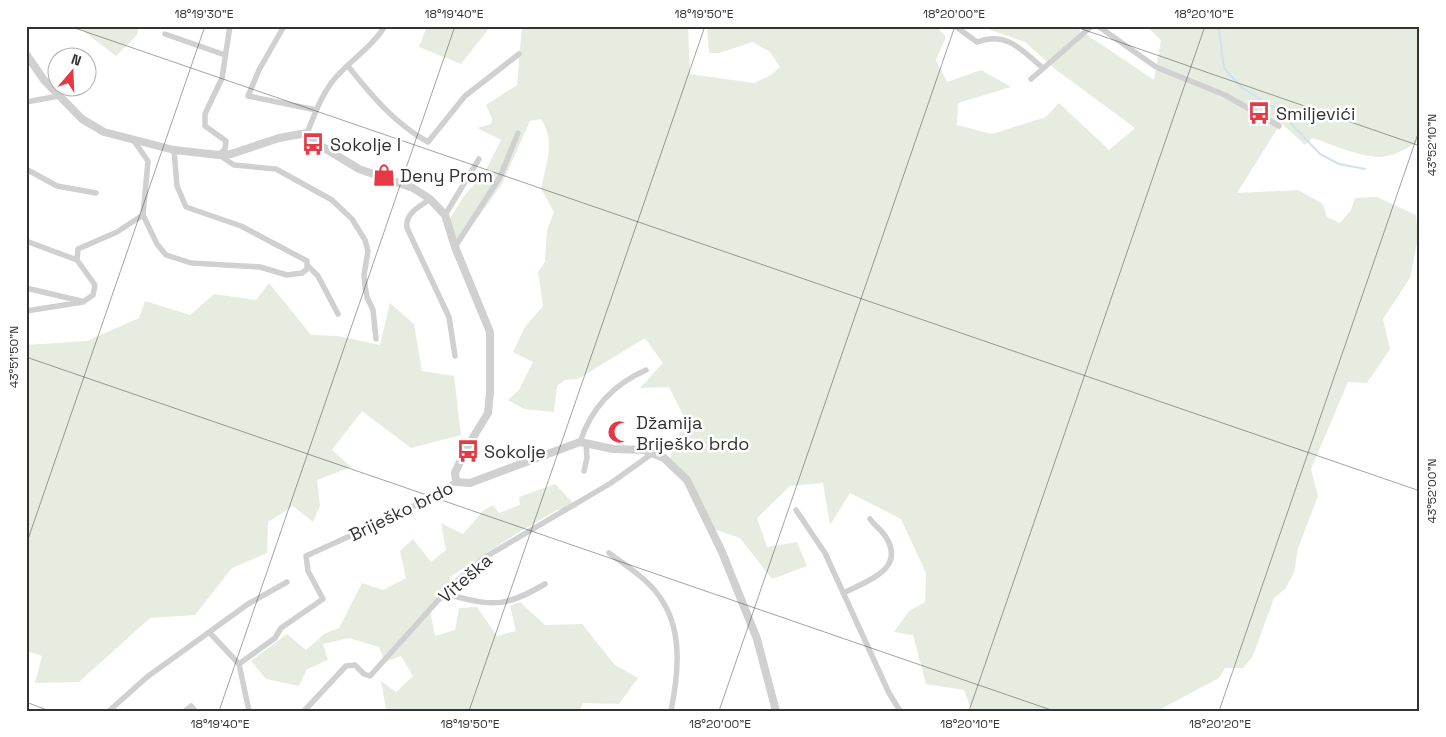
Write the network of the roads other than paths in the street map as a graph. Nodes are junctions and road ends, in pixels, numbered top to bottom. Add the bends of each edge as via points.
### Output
1 (230, 26) edge
2 (284, 26) edge
3 (386, 26) edge
4 (955, 26) edge
5 (1092, 26) edge
6 (1098, 26) edge
7 (165, 34) dead end
8 (26, 54) edge
9 (519, 54) dead end
10 (225, 55) junction
11 (348, 66) junction
12 (1043, 68) junction
13 (1030, 79) dead end
14 (48, 84) edge
15 (48, 98) edge
16 (61, 98) edge
17 (26, 102) edge
18 (316, 110) junction
19 (1279, 126) dead end
20 (307, 133) junction
21 (518, 134) dead end
22 (132, 139) junction
23 (174, 150) junction
24 (219, 155) junction
25 (479, 159) dead end
26 (26, 170) edge
27 (96, 193) dead end
28 (430, 199) junction
29 (143, 214) junction
30 (445, 215) junction
31 (26, 241) edge
32 (455, 247) junction
33 (77, 260) junction
34 (308, 266) junction
35 (26, 288) edge
36 (83, 302) junction
37 (26, 311) edge
38 (338, 314) dead end
39 (376, 339) dead end
40 (455, 356) dead end
41 (646, 370) dead end
42 (583, 443) junction
43 (653, 453) junction
44 (584, 471) dead end
45 (456, 482) junction
46 (796, 510) dead end
47 (870, 519) dead end
48 (609, 553) dead end
49 (287, 582) dead end
50 (545, 584) dead end
51 (452, 586) junction
52 (844, 593) junction
53 (210, 633) junction
54 (239, 664) junction
55 (109, 711) edge
56 (185, 711) edge
57 (194, 711) edge
58 (249, 711) edge
59 (304, 711) edge
60 (671, 711) edge
61 (776, 711) edge
62 (900, 711) edge

1 - 10 street
2 - 18 street via 258,70 248,96
3 - 11 street via 375,42
4 - 12 street via 977,42 990,37 1009,42
5 - 12 street
6 - 19 street via 1156,67 1225,95
7 - 10 street
8 - 14 street
9 - 11 street via 465,96 428,142 392,116
10 - 24 street via 222,78 204,119 205,126 226,142 225,150
11 - 18 street via 335,78
12 - 13 street
15 - 17 street
16 - 22 street via 91,125
18 - 20 street
20 - 24 street
20 - 28 street via 321,146 359,169 413,188
21 - 32 street via 500,177
22 - 23 street
22 - 29 street via 148,160
23 - 24 street
23 - 34 street via 177,186 186,207 263,236 305,260
24 - 39 street via 234,165 276,169 332,200 352,219 367,245 365,286 373,310
25 - 30 street
26 - 27 street via 57,186
28 - 30 street
28 - 40 street via 409,215 406,228 449,317
29 - 33 street via 117,232 78,249
29 - 34 street via 157,244 166,254 191,262 260,267 287,275 302,273
30 - 32 street
31 - 33 street
32 - 45 street via 490,332 488,413 466,449 455,473
33 - 36 street via 95,285 93,295
34 - 38 street via 318,276
35 - 36 street
36 - 37 street
41 - 42 street via 606,396 584,429
42 - 43 street
42 - 44 street via 587,458
42 - 45 street, Briješko brdo via 470,483
43 - 51 street, Viteška via 588,497 482,559
43 - 61 street via 677,469 695,494 754,631
45 - 54 street, Briješko brdo via 409,509 306,556 308,571 323,599 281,628 275,638
46 - 52 street via 825,553
47 - 52 street via 890,544 892,561 880,574
48 - 60 street via 640,575 662,600 670,616 678,668
49 - 53 street via 248,604
50 - 51 street via 505,603 492,605 454,596 450,591
51 - 59 street, Viteška via 370,676 355,665 346,666
52 - 62 street
53 - 54 street
53 - 55 street via 147,677
54 - 58 street
56 - 57 street via 191,706

